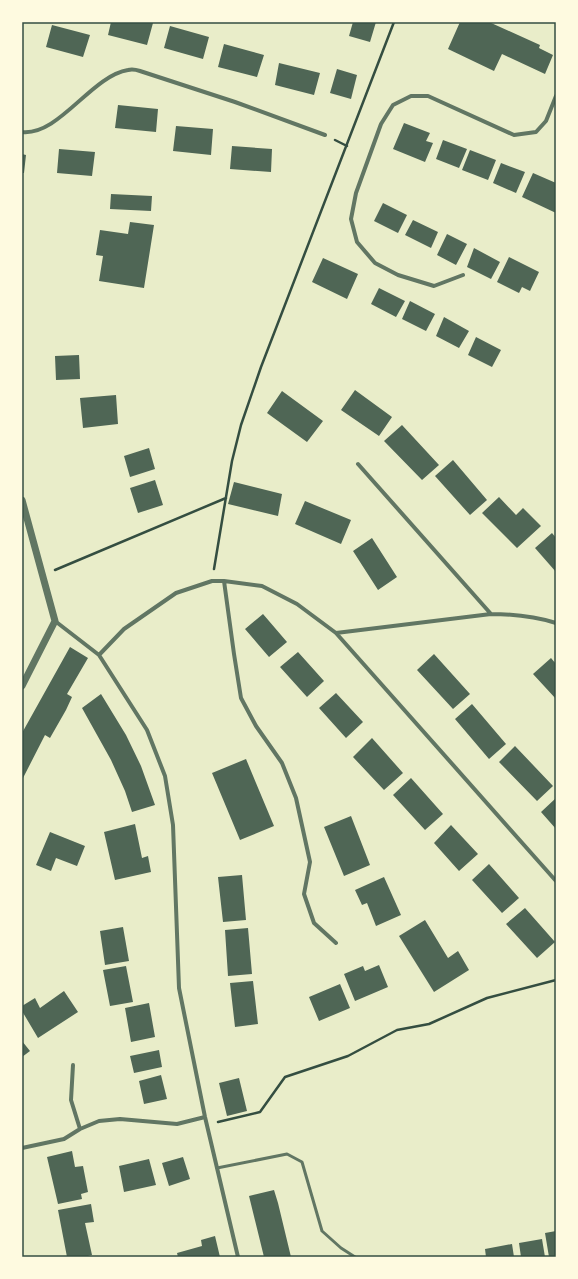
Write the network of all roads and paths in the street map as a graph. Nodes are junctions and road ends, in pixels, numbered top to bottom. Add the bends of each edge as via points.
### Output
1 (394, 22) edge
2 (556, 96) edge
3 (22, 132) edge
4 (325, 136) dead end
5 (463, 275) dead end
6 (358, 464) dead end
7 (226, 498) junction
8 (22, 500) edge
9 (42, 576) junction
10 (212, 581) junction
11 (224, 581) junction
12 (491, 614) junction
13 (55, 621) junction
14 (556, 623) edge
15 (336, 633) junction
16 (99, 655) junction
17 (22, 686) edge
18 (556, 881) edge
19 (336, 943) dead end
20 (556, 980) edge
21 (73, 1065) dead end
22 (205, 1117) junction
23 (207, 1125) junction
24 (80, 1128) junction
25 (22, 1148) edge
26 (217, 1168) junction
27 (238, 1257) edge
28 (355, 1257) edge

1 - 7 path via 261,367 241,426
2 - 5 street via 546,121 536,132 514,135 428,96 411,96 393,105 381,124 356,193 350,219 357,242 375,263 434,286
3 - 4 street via 44,128 113,75 129,69 235,102
6 - 12 street
7 - 9 path
7 - 10 path
8 - 9 street
9 - 13 street
10 - 11 street
10 - 16 street via 176,593 124,629
11 - 15 street via 262,586 297,604
11 - 19 street via 241,698 256,726 282,763 296,798 310,862 304,894 314,924
12 - 14 street via 538,617
12 - 15 street
13 - 16 street
13 - 17 street
15 - 18 street
16 - 22 street via 147,730 165,776 173,825 179,988
20 - 23 path via 487,998 430,1024 397,1030 348,1056 285,1077 260,1112
21 - 24 street via 71,1100
22 - 23 street
22 - 24 street via 177,1124 120,1119 99,1120
23 - 26 street
24 - 25 street via 64,1139
26 - 27 street
26 - 28 lane via 287,1154 302,1162 322,1231

